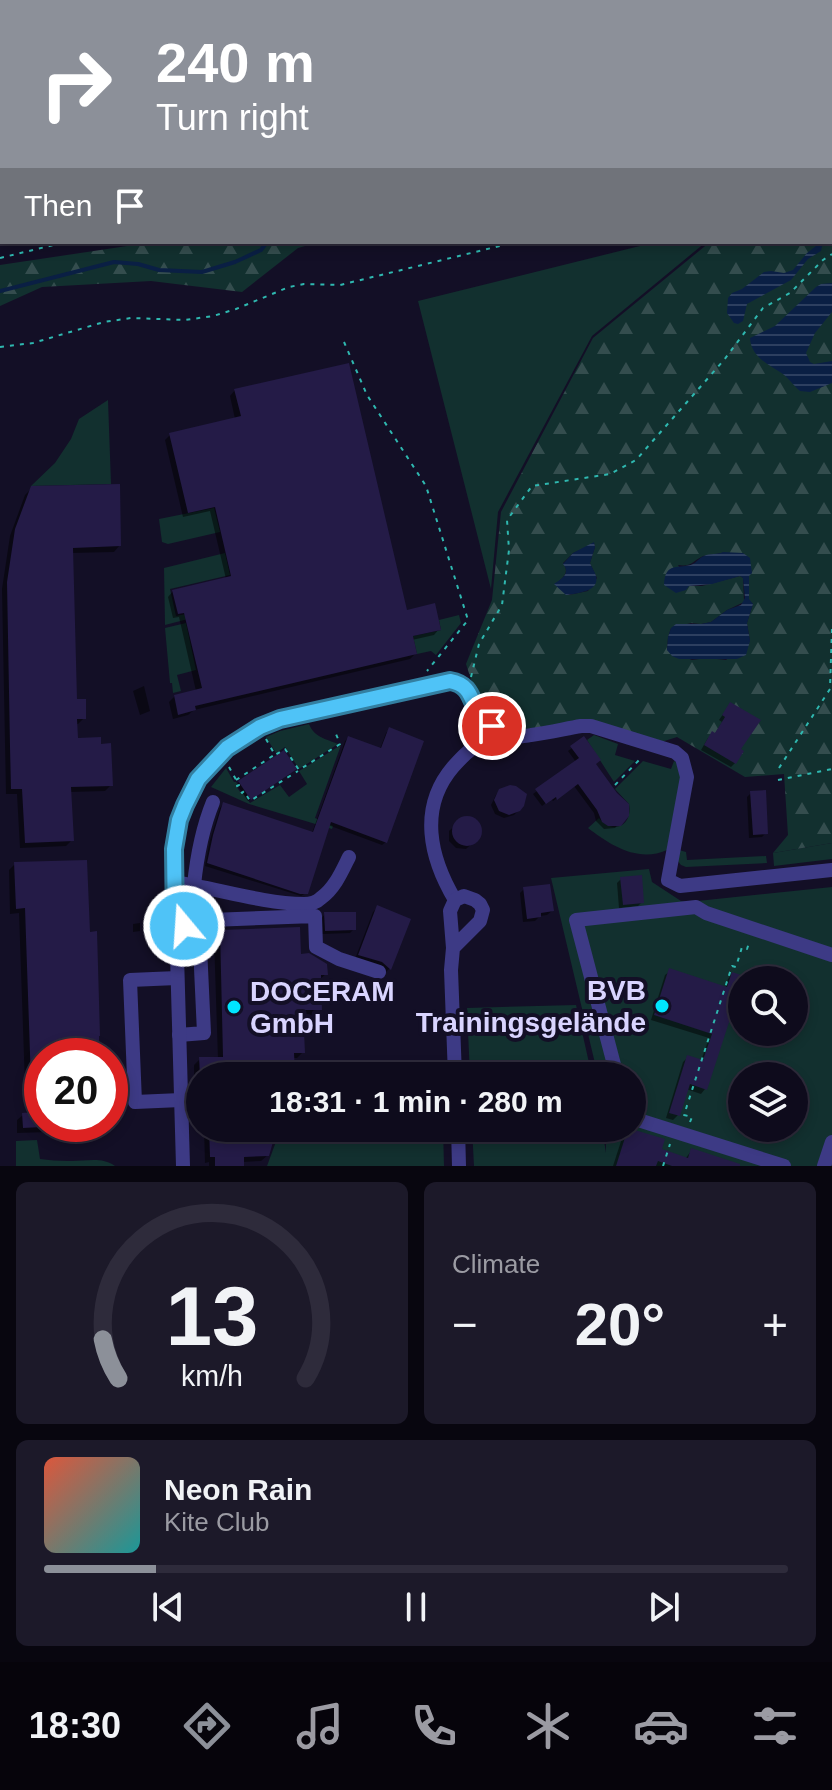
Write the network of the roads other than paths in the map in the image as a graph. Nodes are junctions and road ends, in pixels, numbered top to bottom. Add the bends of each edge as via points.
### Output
1 (519, 736) junction
2 (213, 802) dead end
3 (349, 857) dead end
4 (832, 870) edge
5 (173, 882) junction
6 (194, 885) junction
7 (455, 900) junction
8 (199, 925) junction
9 (175, 927) junction
10 (453, 948) junction
11 (832, 955) edge
12 (379, 972) dead end
13 (177, 978) junction
14 (179, 1035) junction
15 (454, 1062) edge
16 (613, 1062) edge
17 (181, 1100) junction
18 (646, 1122) edge
19 (458, 1142) edge
20 (832, 1142) edge
21 (183, 1166) edge
22 (459, 1166) edge
23 (784, 1166) edge
24 (824, 1166) edge

1 - 4 street via 591,726 682,758 687,777 668,880 680,886
1 - 5 street via 502,733 482,717 463,686 443,681 260,727 216,758 198,779 176,834
1 - 7 street via 480,744 462,757 439,790 431,834 435,859
2 - 6 street
3 - 6 street via 329,890 307,904
5 - 6 street
5 - 9 street
7 - 10 street via 450,911
7 - 10 street via 475,900 482,916
8 - 9 street
8 - 12 street via 211,920 315,916 316,947
8 - 14 street via 204,1033
9 - 13 street
10 - 15 street
11 - 16 street via 696,907 576,920
13 - 14 street
13 - 17 street via 130,980 135,1102
14 - 17 street
17 - 21 street
18 - 23 street
19 - 22 street
20 - 24 street

